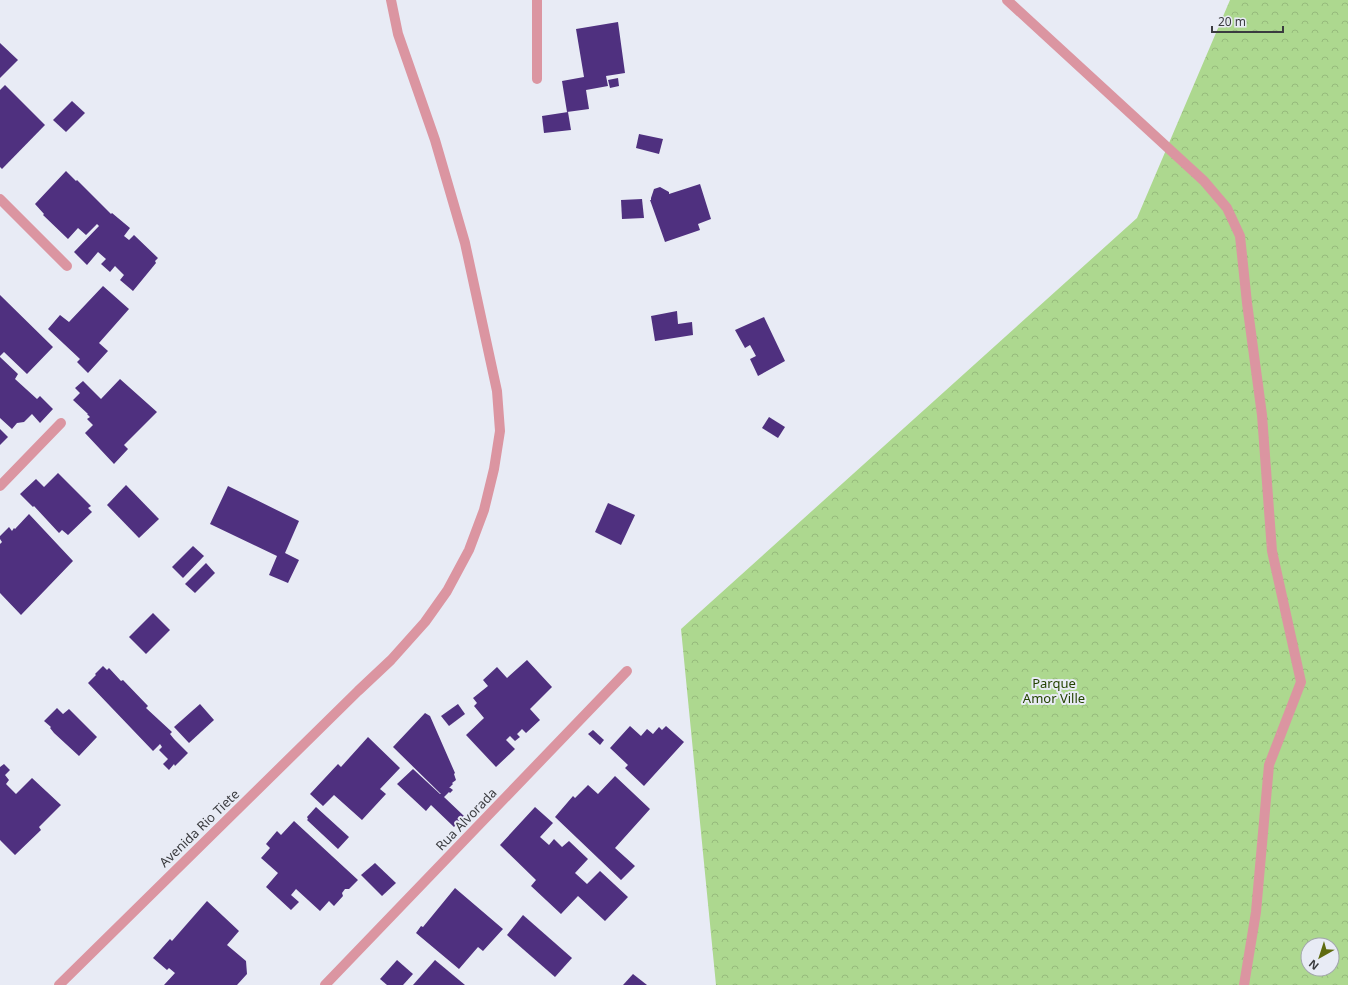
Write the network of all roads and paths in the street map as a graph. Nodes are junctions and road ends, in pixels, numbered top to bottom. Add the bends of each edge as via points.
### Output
1 (537, 0) edge
2 (1007, 0) edge
3 (392, 2) edge
4 (537, 79) dead end
5 (0, 199) edge
6 (67, 266) dead end
7 (61, 423) dead end
8 (0, 486) edge
9 (627, 671) dead end
10 (60, 985) edge
11 (325, 985) edge
12 (1244, 985) edge

1 - 4 street
2 - 12 street via 1204,181 1227,208 1240,236 1262,415 1272,551 1301,682 1269,765 1256,912
3 - 10 street, Avenida Rio Tiete via 398,34 435,140 465,243 497,391 500,432 484,510 469,550 447,591 425,622 391,660
5 - 6 street
7 - 8 street
9 - 11 street, Rua Alvorada

